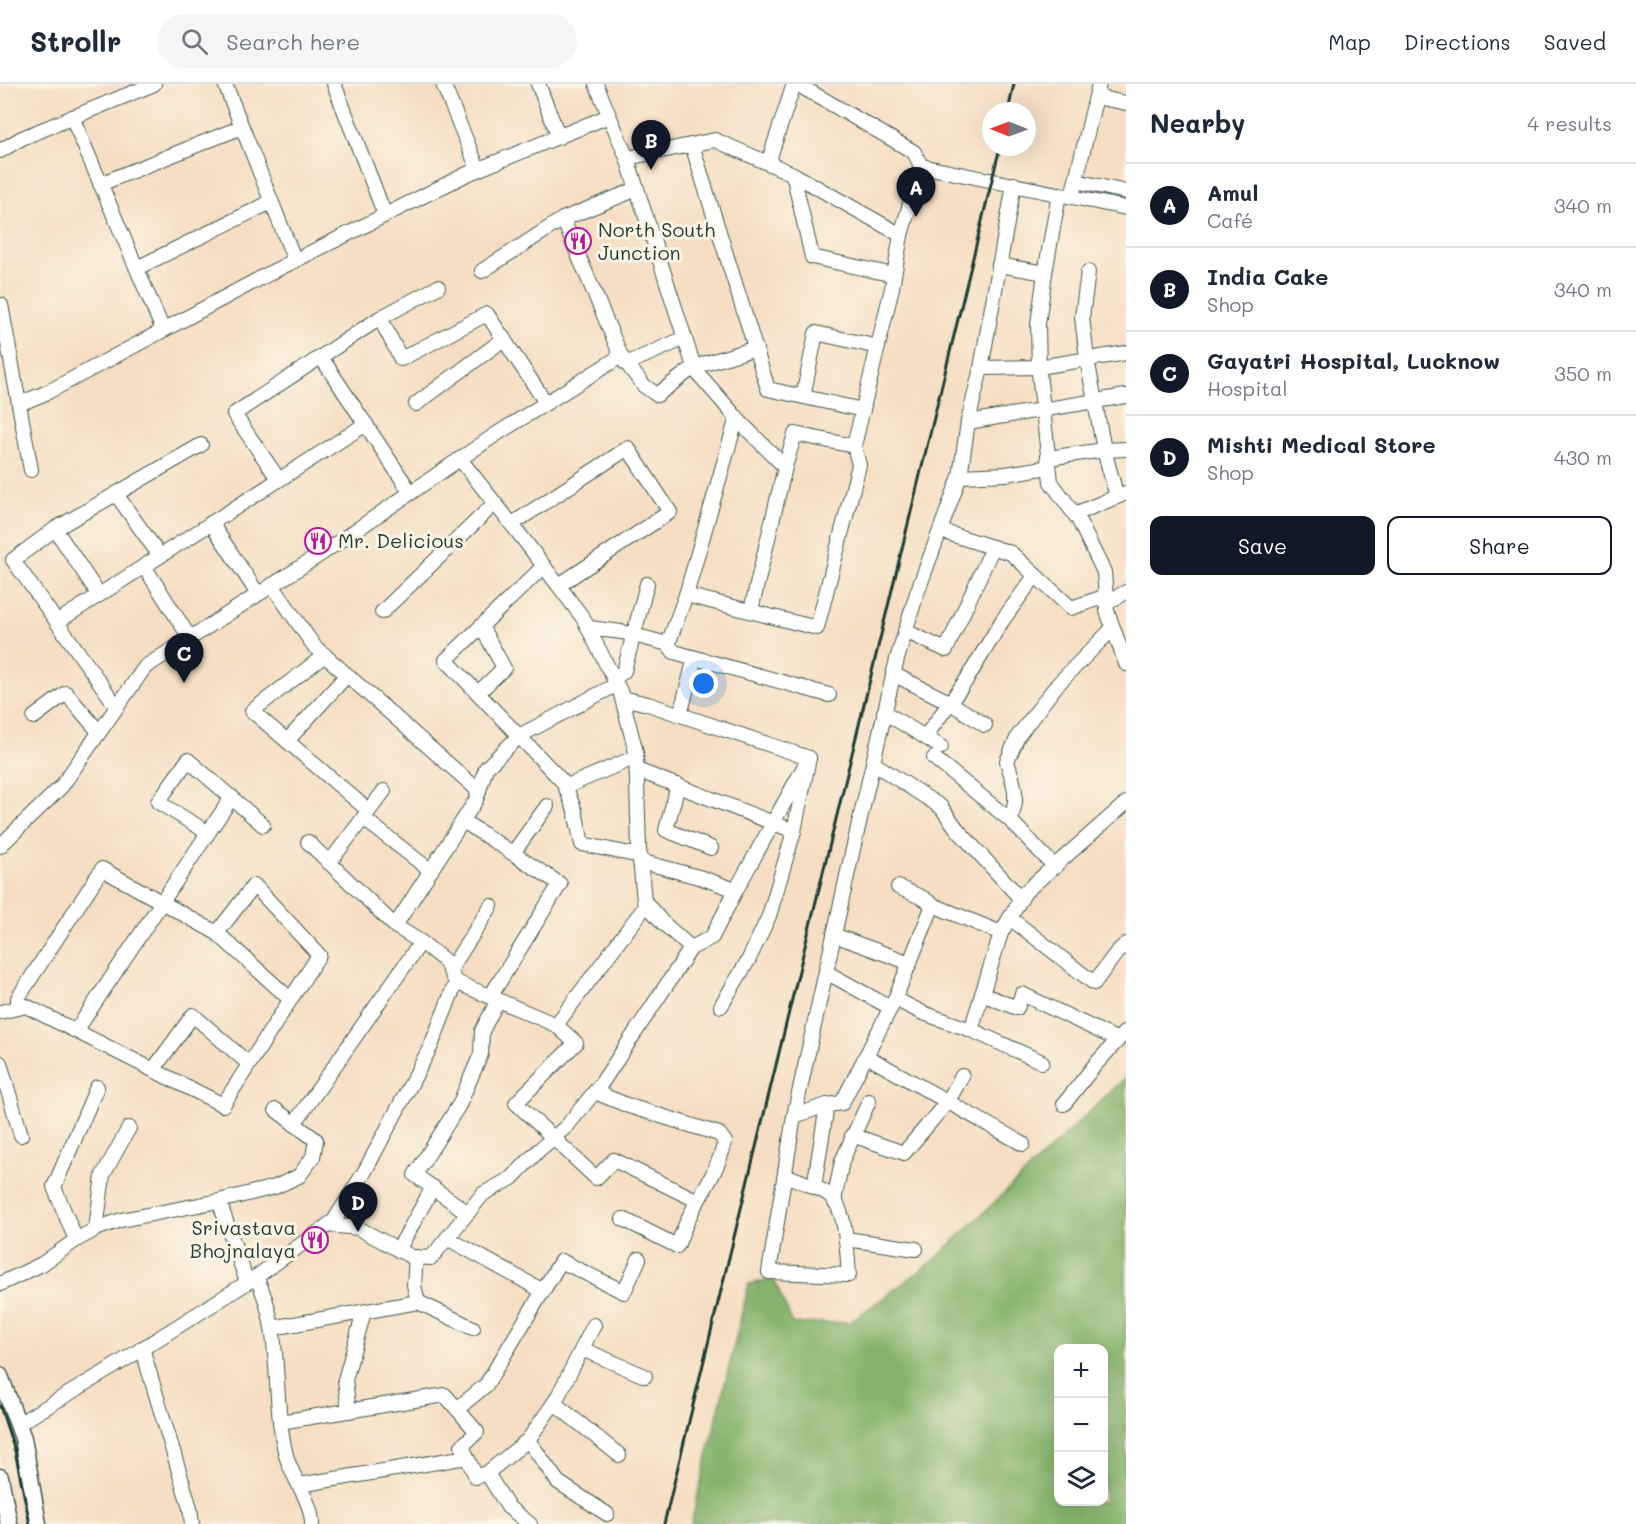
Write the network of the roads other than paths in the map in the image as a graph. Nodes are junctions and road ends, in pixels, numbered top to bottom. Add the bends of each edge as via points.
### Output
1 (154, 84) edge
2 (225, 84) edge
3 (334, 84) edge
4 (443, 84) edge
5 (538, 84) edge
6 (596, 84) edge
7 (795, 84) edge
8 (1098, 90) edge
9 (1126, 103) edge
10 (609, 116) junction
11 (72, 117) junction
12 (242, 127) junction
13 (559, 137) junction
14 (692, 145) junction
15 (0, 151) edge
16 (627, 158) junction
17 (768, 163) junction
18 (921, 166) junction
19 (478, 169) junction
20 (793, 174) junction
21 (1076, 181) junction
22 (100, 184) junction
23 (1014, 184) junction
24 (637, 189) junction
25 (1126, 192) edge
26 (1065, 195) junction
27 (272, 202) junction
28 (1126, 208) edge
29 (385, 215) junction
30 (563, 219) junction
31 (901, 235) junction
32 (295, 261) junction
33 (999, 265) junction
34 (136, 268) junction
35 (482, 271) dead end
36 (1088, 272) dead end
37 (1045, 273) junction
38 (894, 275) junction
39 (438, 287) dead end
40 (0, 299) edge
41 (0, 305) edge
42 (380, 318) junction
43 (163, 330) junction
44 (685, 338) junction
45 (504, 339) junction
46 (878, 347) junction
47 (756, 348) junction
48 (1126, 353) edge
49 (321, 357) junction
50 (1088, 359) junction
51 (623, 360) junction
52 (694, 367) junction
53 (1039, 367) junction
54 (981, 368) junction
55 (1126, 396) edge
56 (803, 397) junction
57 (1095, 402) junction
58 (546, 403) junction
59 (19, 404) junction
60 (416, 404) dead end
61 (863, 410) junction
62 (1043, 410) junction
63 (736, 417) junction
64 (968, 422) junction
65 (366, 424) junction
66 (201, 445) dead end
67 (854, 446) junction
68 (1126, 449) edge
69 (1104, 450) junction
70 (460, 459) junction
71 (1049, 462) junction
72 (785, 466) junction
73 (31, 470) dead end
74 (960, 476) junction
75 (279, 480) junction
76 (411, 493) junction
77 (116, 494) junction
78 (1121, 495) edge
79 (495, 503) junction
80 (1075, 514) junction
81 (212, 523) junction
82 (512, 524) junction
83 (55, 529) junction
84 (941, 531) junction
85 (993, 547) junction
86 (160, 556) junction
87 (144, 566) junction
88 (544, 566) junction
89 (1035, 576) junction
90 (647, 584) dead end
91 (272, 585) junction
92 (559, 585) junction
93 (1126, 592) edge
94 (258, 594) junction
95 (99, 595) junction
96 (686, 595) junction
97 (1106, 599) junction
98 (751, 610) junction
99 (382, 612) dead end
100 (57, 622) junction
101 (481, 626) junction
102 (589, 628) junction
103 (1113, 628) junction
104 (905, 631) junction
105 (635, 636) junction
106 (190, 638) junction
107 (668, 644) junction
108 (325, 655) junction
109 (695, 658) junction
110 (1125, 658) edge
111 (893, 674) junction
112 (347, 675) junction
113 (617, 687) junction
114 (478, 693) junction
115 (829, 695) dead end
116 (949, 702) junction
117 (117, 707) junction
118 (884, 712) junction
119 (680, 715) junction
120 (34, 717) dead end
121 (985, 725) dead end
122 (99, 732) junction
123 (519, 736) junction
124 (925, 737) junction
125 (287, 741) junction
126 (809, 758) junction
127 (873, 763) junction
128 (637, 764) junction
129 (678, 785) junction
130 (565, 787) junction
131 (384, 791) dead end
132 (479, 791) junction
133 (231, 797) junction
134 (1126, 803) edge
135 (547, 806) dead end
136 (366, 815) junction
137 (1010, 820) junction
138 (463, 821) junction
139 (774, 823) junction
140 (263, 825) dead end
141 (794, 831) junction
142 (207, 832) junction
143 (308, 842) dead end
144 (0, 846) edge
145 (711, 848) dead end
146 (513, 853) junction
147 (640, 858) junction
148 (329, 863) junction
149 (1055, 867) junction
150 (430, 871) junction
151 (898, 887) dead end
152 (736, 890) junction
153 (1021, 899) junction
154 (163, 903) junction
155 (647, 904) junction
156 (933, 905) junction
157 (491, 906) dead end
158 (1010, 918) junction
159 (395, 926) junction
160 (217, 933) junction
161 (1001, 933) junction
162 (834, 935) junction
163 (421, 942) junction
164 (1126, 944) edge
165 (691, 948) junction
166 (910, 963) junction
167 (826, 972) junction
168 (453, 976) junction
169 (982, 994) junction
170 (494, 998) junction
171 (290, 999) junction
172 (893, 1004) junction
173 (721, 1006) dead end
174 (18, 1008) junction
175 (0, 1012) edge
176 (556, 1025) junction
177 (970, 1030) junction
178 (76, 1031) junction
179 (1122, 1035) edge
180 (866, 1056) junction
181 (1042, 1062) dead end
182 (0, 1063) edge
183 (249, 1064) junction
184 (153, 1070) junction
185 (962, 1076) dead end
186 (97, 1087) dead end
187 (595, 1092) junction
188 (868, 1101) dead end
189 (948, 1101) junction
190 (1064, 1104) dead end
191 (827, 1105) junction
192 (276, 1110) dead end
193 (794, 1116) junction
194 (294, 1124) junction
195 (129, 1128) dead end
196 (21, 1135) dead end
197 (852, 1135) junction
198 (552, 1138) junction
199 (1023, 1143) dead end
200 (785, 1175) junction
201 (433, 1187) junction
202 (814, 1187) junction
203 (698, 1201) junction
204 (834, 1201) junction
205 (219, 1202) junction
206 (468, 1212) junction
207 (623, 1219) dead end
208 (328, 1225) junction
209 (96, 1229) junction
210 (447, 1238) junction
211 (846, 1239) junction
212 (76, 1240) junction
213 (916, 1249) dead end
214 (398, 1250) junction
215 (416, 1257) junction
216 (639, 1259) dead end
217 (252, 1279) junction
218 (0, 1284) edge
219 (543, 1291) junction
220 (418, 1302) junction
221 (364, 1312) junction
222 (594, 1325) dead end
223 (272, 1328) junction
224 (473, 1328) dead end
225 (142, 1348) junction
226 (582, 1349) junction
227 (0, 1376) edge
228 (645, 1376) dead end
229 (554, 1403) junction
230 (457, 1409) junction
231 (349, 1411) junction
232 (280, 1422) junction
233 (18, 1424) junction
234 (528, 1440) junction
235 (618, 1455) dead end
236 (467, 1457) junction
237 (488, 1473) junction
238 (0, 1477) edge
239 (299, 1485) junction
240 (608, 1514) dead end
241 (9, 1524) edge
242 (38, 1524) edge
243 (192, 1524) edge
244 (312, 1524) edge
245 (530, 1524) edge

1 - 11 street
2 - 12 street
3 - 29 street
4 - 19 street
5 - 13 street
6 - 10 street
7 - 17 street
7 - 18 street via 914,152
8 - 9 street
8 - 21 street
10 - 13 street
10 - 16 street
11 - 15 street
11 - 22 street
12 - 22 street
12 - 27 street
13 - 19 street
14 - 16 street
14 - 17 street via 715,140
14 - 47 street
16 - 24 street
17 - 20 street
18 - 23 street
18 - 31 street
19 - 29 street
20 - 31 street
20 - 38 street via 812,257
21 - 25 street
21 - 26 street
22 - 34 street
23 - 26 street
23 - 33 street
24 - 30 street
24 - 44 street
26 - 28 street
26 - 37 street
27 - 32 street
27 - 34 street
29 - 32 street
30 - 35 street
30 - 51 street
31 - 38 street
32 - 43 street
33 - 37 street
33 - 54 street
34 - 43 street
36 - 50 street via 1082,318
37 - 53 street via 1038,324
38 - 46 street
39 - 42 street
40 - 41 street
41 - 59 street
42 - 45 street via 401,359 488,314
42 - 49 street
43 - 59 street
44 - 51 street
44 - 52 street
45 - 58 street
45 - 60 street
46 - 56 street via 816,333
46 - 61 street
47 - 52 street
47 - 56 street via 768,389
48 - 50 street
49 - 65 street
49 - 75 street via 234,414
50 - 53 street
50 - 57 street
51 - 52 street via 643,385 657,395
51 - 58 street
52 - 63 street
53 - 54 street
53 - 62 street
54 - 64 street
55 - 57 street
56 - 61 street
57 - 62 street
57 - 69 street
58 - 70 street
59 - 73 street
61 - 67 street
62 - 64 street
62 - 71 street
63 - 72 street
63 - 96 street
64 - 74 street
65 - 75 street
65 - 76 street
66 - 77 street
67 - 72 street via 795,434
67 - 98 street via 859,465 817,628
68 - 69 street
69 - 71 street
69 - 78 street
70 - 76 street
70 - 79 street
71 - 74 street via 1006,474
71 - 80 street via 1051,482
72 - 98 street
74 - 84 street
75 - 81 street
76 - 91 street
77 - 83 street
77 - 86 street
78 - 80 street
79 - 82 street
79 - 99 street
80 - 97 street via 1104,572
81 - 86 street
81 - 94 street
82 - 88 street
82 - 92 street via 628,448 670,512
83 - 95 street
83 - 100 street via 13,560
84 - 85 street
84 - 104 street
85 - 89 street via 1011,553
85 - 104 street via 946,650
86 - 87 street
87 - 95 street
87 - 106 street
88 - 92 street
88 - 101 street
89 - 97 street via 1071,608
89 - 116 street
90 - 105 street
91 - 94 street
91 - 108 street via 314,646
92 - 102 street
93 - 97 street
94 - 106 street
95 - 100 street
96 - 98 street
96 - 107 street
97 - 103 street
100 - 117 street
101 - 114 street via 504,668
101 - 114 street via 446,660
102 - 105 street
102 - 113 street
103 - 110 street
103 - 137 street via 1056,686 1018,736 1007,761 1017,792
104 - 111 street
105 - 107 street
105 - 113 street
106 - 117 street via 145,668
107 - 109 street via 674,652
108 - 112 street
108 - 125 street via 252,711
109 - 115 street
109 - 119 street
111 - 116 street
111 - 118 street
112 - 125 street
112 - 132 street
113 - 119 street
113 - 123 street
113 - 128 street
114 - 123 street
116 - 121 street
116 - 124 street
117 - 122 street
118 - 124 street
118 - 127 street
119 - 126 street
120 - 122 street via 66,693
122 - 144 street via 61,787
123 - 130 street
123 - 132 street via 486,768
124 - 137 street
125 - 136 street
126 - 139 street
126 - 141 street
127 - 153 street via 941,807
127 - 162 street
128 - 129 street
128 - 130 street
128 - 147 street
129 - 139 street
129 - 145 street via 666,830
130 - 147 street via 582,844
131 - 136 street
132 - 138 street
133 - 140 street
133 - 142 street
133 - 142 street via 189,760 158,802
134 - 149 street
135 - 146 street
136 - 148 street
136 - 150 street
137 - 149 street
138 - 146 street
138 - 150 street
139 - 141 street
139 - 152 street
141 - 173 street via 769,916
142 - 154 street
143 - 148 street
146 - 170 street via 560,884
147 - 152 street
147 - 155 street
148 - 159 street
149 - 153 street
150 - 159 street
151 - 156 street
152 - 165 street via 712,937
153 - 158 street
154 - 160 street
154 - 174 street via 102,869 18,998
154 - 178 street
155 - 165 street
155 - 176 street
156 - 161 street
156 - 166 street
157 - 168 street
158 - 161 street
158 - 164 street via 1094,983
159 - 163 street
160 - 171 street
160 - 171 street via 254,885 318,955
161 - 169 street
162 - 166 street
162 - 167 street
163 - 168 street via 445,960
163 - 194 street
165 - 187 street
166 - 172 street
167 - 172 street
167 - 193 street
168 - 170 street
168 - 208 street via 425,1056 365,1171
169 - 177 street
169 - 179 street via 1017,1008 1022,994
170 - 176 street
170 - 201 street via 482,1031 481,1054 459,1105 415,1175
171 - 183 street
172 - 177 street
172 - 180 street
174 - 175 street
174 - 178 street via 26,1006
176 - 198 street via 576,1043 516,1103
177 - 181 street
178 - 184 street
179 - 190 street
180 - 189 street
180 - 191 street via 842,1103
182 - 196 street
183 - 184 street via 223,1106
183 - 184 street via 193,1015
185 - 189 street
186 - 212 street via 54,1187
187 - 198 street
187 - 203 street via 719,1134 725,1142 720,1162
188 - 197 street
189 - 197 street via 904,1153
189 - 199 street
191 - 193 street
191 - 202 street
192 - 194 street
193 - 200 street
194 - 205 street via 316,1140 313,1157 299,1176 275,1187
195 - 209 street via 103,1175
197 - 204 street
198 - 203 street via 596,1178 614,1160
198 - 206 street via 512,1178 483,1194
200 - 202 street
200 - 211 street via 769,1272 849,1275
201 - 206 street
201 - 214 street
202 - 204 street
203 - 207 street via 677,1246
204 - 211 street via 841,1213
205 - 209 street via 121,1220
205 - 217 street
206 - 210 street
208 - 214 street via 358,1228
208 - 217 street
209 - 212 street
210 - 215 street via 431,1258
210 - 219 street
211 - 213 street
212 - 218 street via 42,1264
214 - 215 street
215 - 220 street via 414,1285
216 - 219 street via 624,1292 561,1261
217 - 223 street via 264,1293
217 - 225 street
219 - 230 street via 486,1385
220 - 221 street
220 - 224 street
221 - 223 street
221 - 231 street via 345,1380
222 - 226 street
223 - 232 street
225 - 233 street
225 - 243 street
226 - 228 street
226 - 229 street
227 - 233 main road
229 - 234 street
229 - 235 street
230 - 231 street via 445,1395
230 - 236 street via 477,1432 462,1446
231 - 232 street
232 - 239 street via 286,1457
233 - 242 main road
234 - 237 street
234 - 240 street via 558,1482
236 - 237 street via 476,1477
236 - 239 street
237 - 245 street via 508,1507
238 - 241 main road
239 - 244 street

